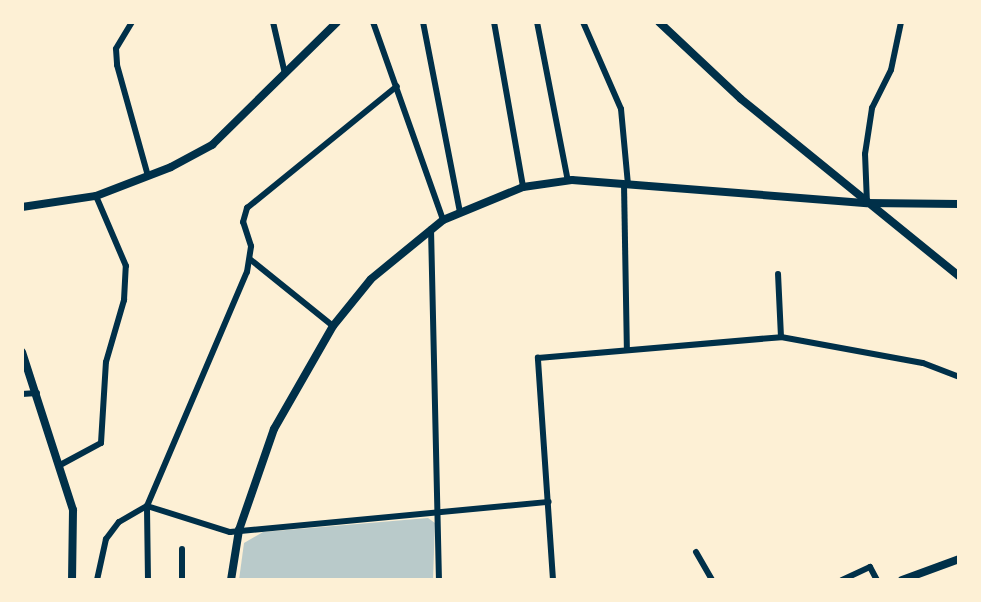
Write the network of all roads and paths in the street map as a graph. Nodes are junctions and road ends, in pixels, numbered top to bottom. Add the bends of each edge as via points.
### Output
1 (132, 22) edge
2 (273, 22) edge
3 (337, 22) edge
4 (373, 22) edge
5 (423, 22) edge
6 (494, 22) edge
7 (537, 22) edge
8 (583, 22) edge
9 (659, 22) edge
10 (901, 22) edge
11 (285, 74) junction
12 (397, 86) junction
13 (148, 176) junction
14 (568, 181) junction
15 (626, 184) junction
16 (523, 187) junction
17 (96, 196) junction
18 (867, 203) junction
19 (959, 204) edge
20 (22, 207) edge
21 (460, 213) junction
22 (443, 220) junction
23 (431, 229) junction
24 (251, 260) junction
25 (778, 274) dead end
26 (959, 276) edge
27 (333, 326) junction
28 (781, 337) junction
29 (627, 349) junction
30 (22, 352) edge
31 (959, 377) edge
32 (37, 393) junction
33 (22, 394) edge
34 (62, 464) junction
35 (549, 502) junction
36 (147, 506) junction
37 (441, 512) junction
38 (239, 530) junction
39 (182, 549) dead end
40 (696, 552) dead end
41 (959, 559) edge
42 (72, 580) edge
43 (97, 580) edge
44 (148, 580) edge
45 (182, 580) edge
46 (231, 580) edge
47 (439, 580) edge
48 (553, 580) edge
49 (712, 580) edge
50 (842, 580) edge
51 (877, 580) edge
52 (902, 580) edge

1 - 13 street via 116,49 117,65
2 - 11 street
3 - 11 street
4 - 12 street
5 - 21 street
6 - 16 street
7 - 14 street
8 - 15 street via 621,109
9 - 18 street via 741,99
10 - 18 street via 891,70 872,108 865,154
11 - 13 street via 212,145
12 - 22 street
12 - 24 street via 247,208 243,222
13 - 17 street
14 - 15 street
14 - 16 street
15 - 18 street
15 - 29 street
16 - 21 street
17 - 20 street
17 - 34 street via 126,266 124,300 106,362 101,443
18 - 19 street
18 - 26 street
21 - 22 street
22 - 23 street
23 - 27 street via 371,279
23 - 37 street
24 - 27 street
24 - 36 street
25 - 28 street
27 - 38 street via 274,429
28 - 29 street
28 - 31 street via 923,363
29 - 35 street via 538,358
30 - 32 street
32 - 33 street
32 - 34 street
34 - 42 street via 73,510
35 - 37 street
35 - 48 street
36 - 38 street via 230,532
36 - 43 street via 119,522 106,539
36 - 44 street
37 - 38 street
37 - 47 street
38 - 46 street
39 - 45 street
40 - 49 street
41 - 52 street
50 - 51 street via 870,567

